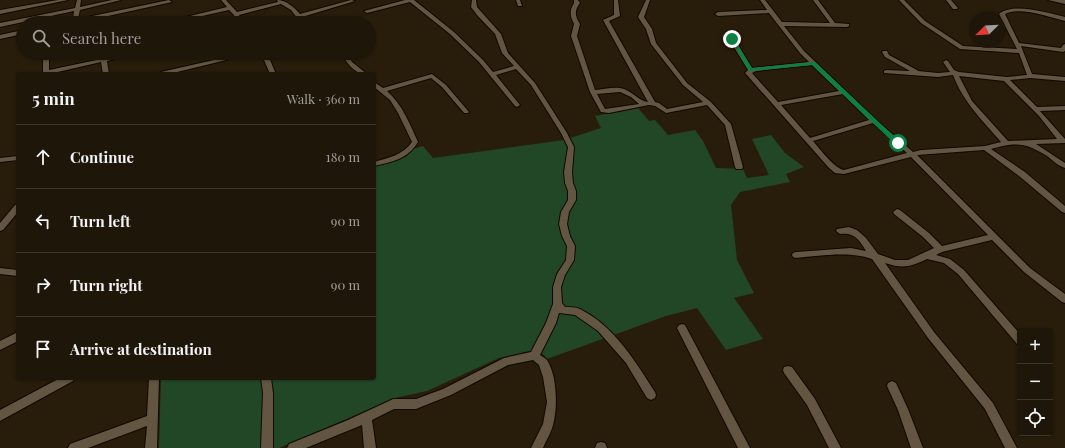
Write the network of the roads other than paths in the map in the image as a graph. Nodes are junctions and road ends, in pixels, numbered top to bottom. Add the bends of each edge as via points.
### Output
1 (66, 0) edge
2 (79, 0) edge
3 (119, 0) edge
4 (223, 0) edge
5 (411, 0) edge
6 (474, 0) edge
7 (576, 0) edge
8 (616, 0) edge
9 (648, 0) edge
10 (762, 0) edge
11 (815, 0) edge
12 (901, 0) edge
13 (948, 0) edge
14 (1050, 0) edge
15 (105, 1) edge
16 (281, 1) edge
17 (353, 1) edge
18 (169, 2) dead end
19 (1065, 2) edge
20 (78, 8) junction
21 (230, 8) junction
22 (955, 8) dead end
23 (367, 11) dead end
24 (769, 11) junction
25 (0, 12) edge
26 (104, 14) dead end
27 (236, 14) joint
28 (718, 14) dead end
29 (41, 16) edge
30 (76, 16) edge
31 (102, 16) edge
32 (195, 16) edge
33 (298, 16) joint
34 (1065, 19) edge
35 (16, 22) edge
36 (780, 24) junction
37 (0, 25) edge
38 (834, 25) junction
39 (847, 25) dead end
40 (16, 34) edge
41 (0, 37) edge
42 (732, 39) dead end
43 (1018, 44) junction
44 (1065, 46) edge
45 (1021, 51) junction
46 (885, 52) dead end
47 (46, 60) edge
48 (108, 60) edge
49 (222, 60) edge
50 (267, 60) edge
51 (348, 60) edge
52 (104, 61) junction
53 (946, 62) dead end
54 (814, 63) junction
55 (517, 67) junction
56 (751, 70) junction
57 (46, 72) edge
58 (51, 72) edge
59 (106, 72) edge
60 (170, 72) edge
61 (272, 72) edge
62 (361, 72) edge
63 (886, 72) dead end
64 (954, 73) junction
65 (493, 74) junction
66 (919, 74) junction
67 (1030, 76) junction
68 (1007, 79) junction
69 (1065, 79) edge
70 (376, 86) edge
71 (381, 91) junction
72 (593, 92) junction
73 (845, 92) junction
74 (709, 103) junction
75 (650, 104) junction
76 (776, 104) junction
77 (517, 105) dead end
78 (1065, 108) edge
79 (1034, 109) junction
80 (466, 112) dead end
81 (874, 121) junction
82 (809, 140) junction
83 (1064, 141) edge
84 (1024, 142) junction
85 (898, 143) junction
86 (1007, 144) junction
87 (986, 148) junction
88 (921, 152) junction
89 (912, 154) junction
90 (16, 158) edge
91 (0, 160) edge
92 (376, 163) edge
93 (1065, 166) edge
94 (739, 167) dead end
95 (16, 210) edge
96 (1065, 210) edge
97 (897, 212) dead end
98 (0, 228) edge
99 (840, 231) dead end
100 (994, 237) junction
101 (940, 249) junction
102 (796, 255) dead end
103 (926, 255) junction
104 (873, 256) junction
105 (0, 271) edge
106 (16, 273) edge
107 (1065, 299) edge
108 (558, 304) junction
109 (682, 328) dead end
110 (16, 337) edge
111 (1017, 337) edge
112 (0, 346) edge
113 (534, 356) junction
114 (788, 370) dead end
115 (65, 380) edge
116 (154, 380) edge
117 (266, 380) edge
118 (892, 386) dead end
119 (651, 395) dead end
120 (0, 416) edge
121 (366, 417) junction
122 (152, 419) junction
123 (74, 448) edge
124 (151, 448) edge
125 (267, 448) edge
126 (292, 448) edge
127 (370, 448) edge
128 (537, 448) edge
129 (744, 448) edge
130 (835, 448) edge
131 (917, 448) edge
132 (1011, 448) edge

1 - 25 street
2 - 20 street
3 - 15 street
4 - 21 street
5 - 23 street
5 - 65 street via 452,33
6 - 55 street via 474,6 479,14 498,34 505,53
7 - 72 street via 577,3 572,9 577,24 574,36
8 - 75 street via 617,16 606,20
9 - 74 street via 641,17 649,29 653,43 685,84
10 - 24 street
11 - 38 street
12 - 45 street via 923,22 962,48
13 - 22 street
14 - 19 street
15 - 20 street
15 - 26 street
16 - 27 street
16 - 33 street
17 - 33 street
18 - 31 street
20 - 29 street
20 - 30 street
21 - 27 street
21 - 32 street
24 - 28 street
24 - 36 street
34 - 43 street via 1017,10 1004,12 1002,14
35 - 37 street
36 - 38 street
36 - 54 street
38 - 39 street
40 - 41 street
42 - 56 street
43 - 44 street via 1063,50
43 - 45 street
45 - 67 street
46 - 66 street via 887,56
47 - 57 street
48 - 52 street
49 - 60 street
50 - 61 street
51 - 62 street
52 - 58 street
52 - 59 street
53 - 64 street
54 - 56 street
54 - 73 street
55 - 65 street
55 - 108 street via 533,84 571,147 568,172 572,200 565,212 563,224 571,246 570,260 561,274 557,287
56 - 76 street via 748,73
63 - 66 street
64 - 66 street
64 - 68 street
64 - 86 street via 958,85 972,104
65 - 77 street
67 - 68 street
67 - 69 street
68 - 79 street via 1006,81
70 - 71 street
71 - 80 street via 432,76
71 - 92 street via 392,99 415,142 404,155
72 - 75 street via 620,90 641,103
72 - 75 street via 602,111
73 - 76 street
73 - 81 street
74 - 75 street via 666,111 657,104
74 - 94 street via 728,124
76 - 82 street
78 - 79 street
79 - 83 street
81 - 82 street
81 - 85 street
82 - 89 street via 832,166 844,172
83 - 84 street
84 - 86 street
84 - 93 street
85 - 88 street
85 - 89 street
86 - 87 street
87 - 88 street
87 - 96 street
88 - 89 street
89 - 100 street
90 - 91 street
95 - 98 street
97 - 101 street
99 - 104 street via 848,229 853,232 869,247
100 - 101 street
100 - 107 street via 1027,270
101 - 103 street
102 - 104 street via 851,251
103 - 104 street via 904,264
103 - 111 street via 947,261 961,272
104 - 132 street via 931,335 989,406
105 - 106 street
108 - 113 street
108 - 119 street via 562,310 577,312 601,328 629,360
109 - 129 street
110 - 112 street
113 - 121 street via 507,362 447,392 416,404 393,404
113 - 128 street via 543,362 552,402 548,424
114 - 130 street via 811,402
115 - 120 street
116 - 122 street
117 - 125 street
118 - 131 street
121 - 126 street
121 - 127 street
122 - 123 street
122 - 124 street

